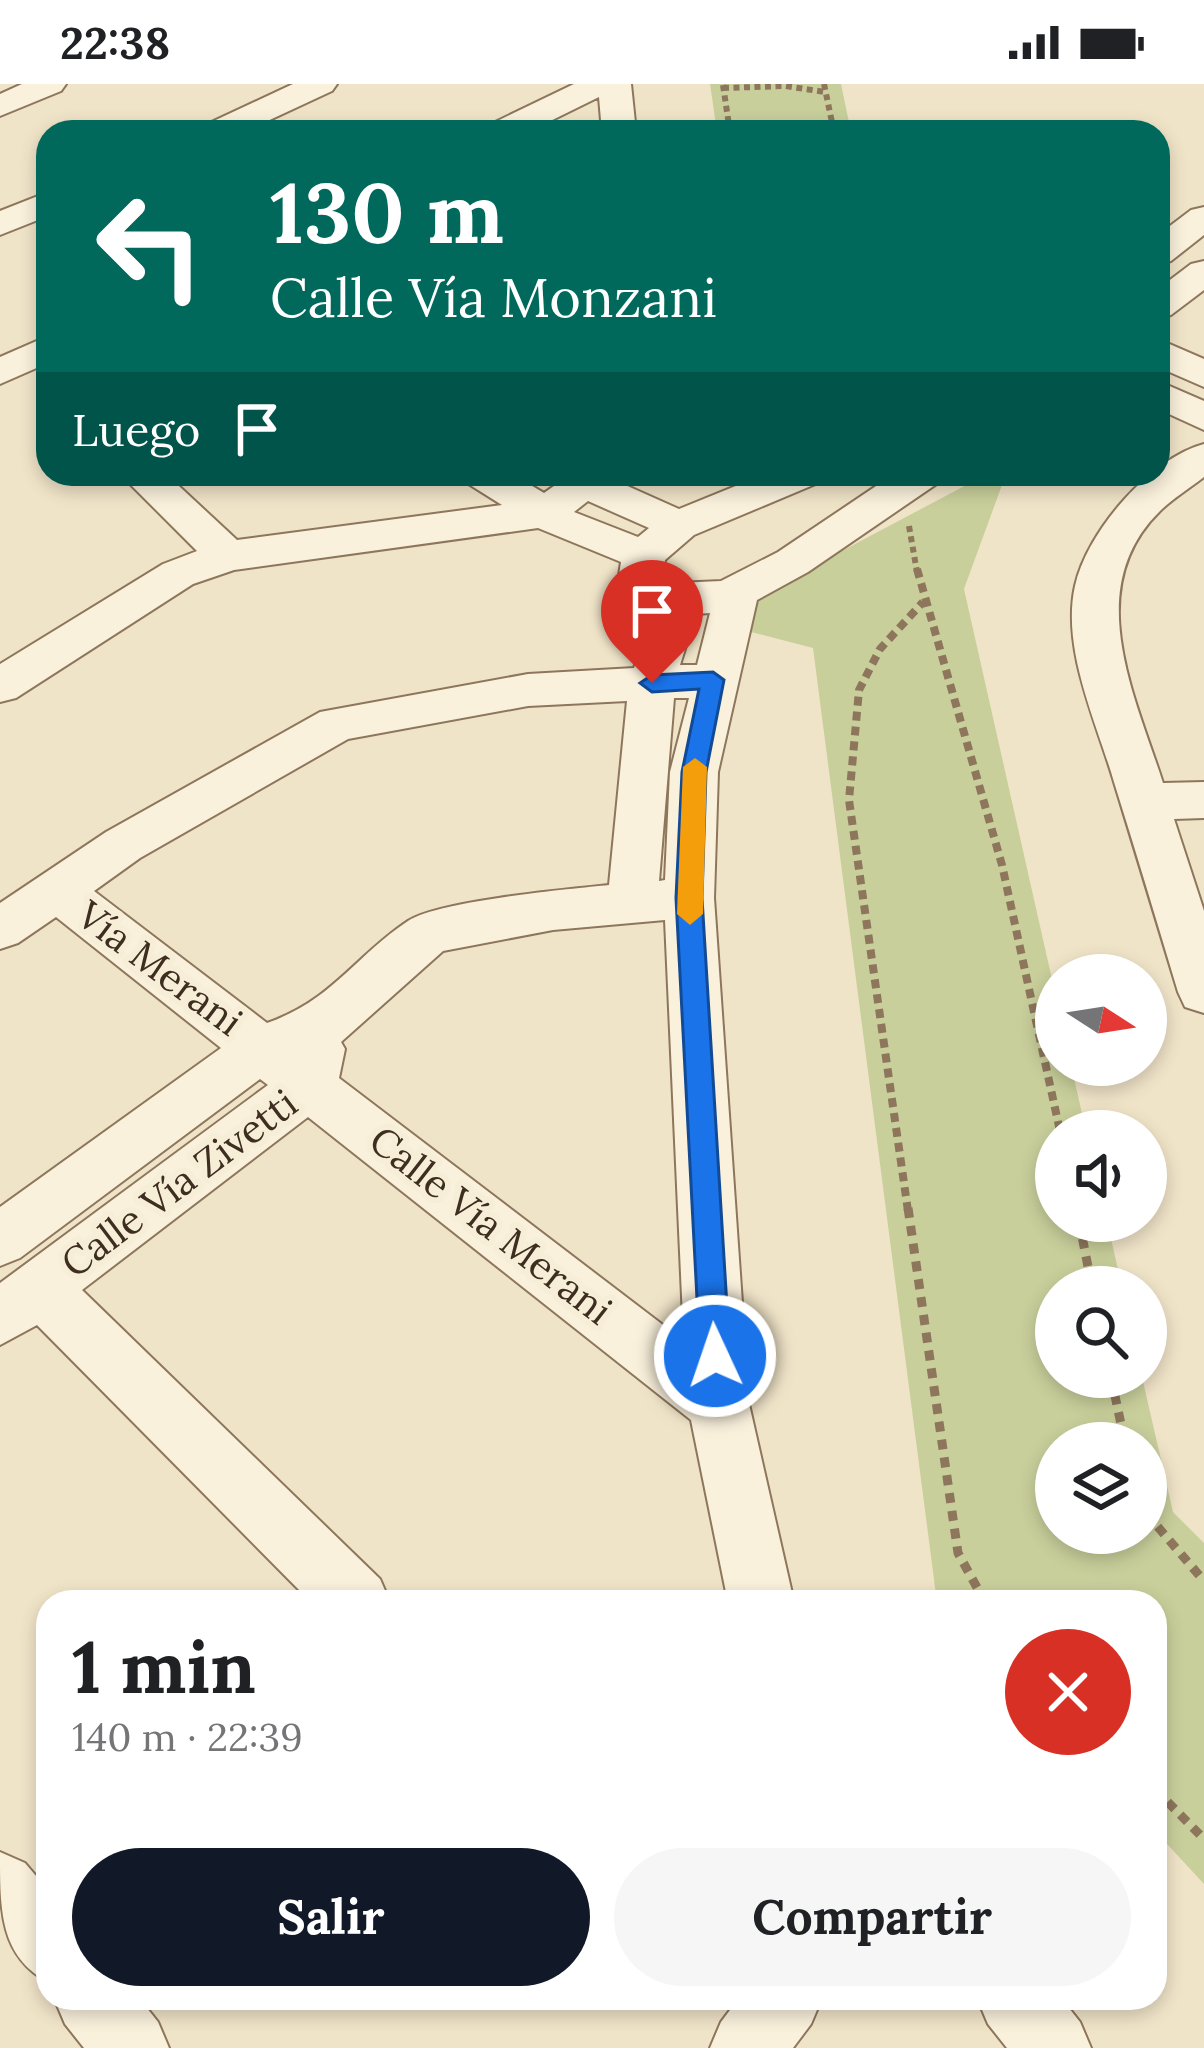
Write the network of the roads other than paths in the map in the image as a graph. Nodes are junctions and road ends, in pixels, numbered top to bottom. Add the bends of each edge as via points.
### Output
1 (49, 84) edge
2 (320, 84) edge
3 (600, 84) edge
4 (614, 84) edge
5 (270, 98) edge
6 (0, 106) edge
7 (236, 120) edge
8 (527, 120) edge
9 (618, 120) edge
10 (36, 208) edge
11 (1204, 218) edge
12 (0, 224) edge
13 (1170, 244) edge
14 (1204, 272) edge
15 (1170, 298) edge
16 (1170, 357) edge
17 (1204, 375) edge
18 (1170, 399) edge
19 (1204, 416) edge
20 (1204, 457) edge
21 (1170, 483) edge
22 (154, 486) edge
23 (573, 486) edge
24 (774, 486) edge
25 (904, 486) edge
26 (1166, 486) edge
27 (679, 525) junction
28 (644, 555) junction
29 (228, 556) junction
30 (737, 591) junction
31 (678, 599) junction
32 (713, 680) junction
33 (2, 681) edge
34 (652, 683) junction
35 (1204, 800) edge
36 (1169, 830) edge
37 (57, 890) junction
38 (689, 898) junction
39 (632, 903) junction
40 (0, 929) edge
41 (1204, 992) edge
42 (323, 1026) junction
43 (263, 1047) junction
44 (310, 1083) junction
45 (0, 1240) edge
46 (20, 1303) edge
47 (718, 1404) junction
48 (742, 1586) edge
49 (343, 1590) edge
50 (0, 1888) edge
51 (36, 1932) edge
52 (101, 2010) edge
53 (1023, 2010) edge
54 (132, 2048) edge
55 (1054, 2048) edge

1 - 6 street
2 - 5 street
3 - 8 street
4 - 9 street
5 - 7 street
10 - 12 street
11 - 13 street
14 - 15 street
16 - 17 street
18 - 19 street
20 - 21 street
22 - 29 street
23 - 27 street
23 - 28 street
23 - 29 street
24 - 27 street
25 - 30 street
26 - 36 street via 1111,549 1096,588 1097,649
27 - 28 street
28 - 31 street via 640,582
29 - 33 street via 178,574
30 - 31 street
30 - 32 street
31 - 34 street
32 - 34 street
32 - 38 street via 694,772
34 - 37 street via 527,690 337,724
34 - 39 street
35 - 36 street
36 - 41 street
37 - 40 street
37 - 43 street, Vía Merani
38 - 39 street, Calle Vía Zivetti
38 - 47 street
39 - 42 street, Calle Vía Zivetti via 429,933
42 - 43 street, Calle Vía Zivetti
42 - 44 street, Calle Vía Zivetti
43 - 44 street, Calle Vía Merani
43 - 45 street, Calle Vía Zivetti
44 - 46 street, Calle Vía Zivetti
44 - 47 street, Calle Vía Merani
46 - 49 street
47 - 48 street
50 - 51 street
52 - 54 street
53 - 55 street

